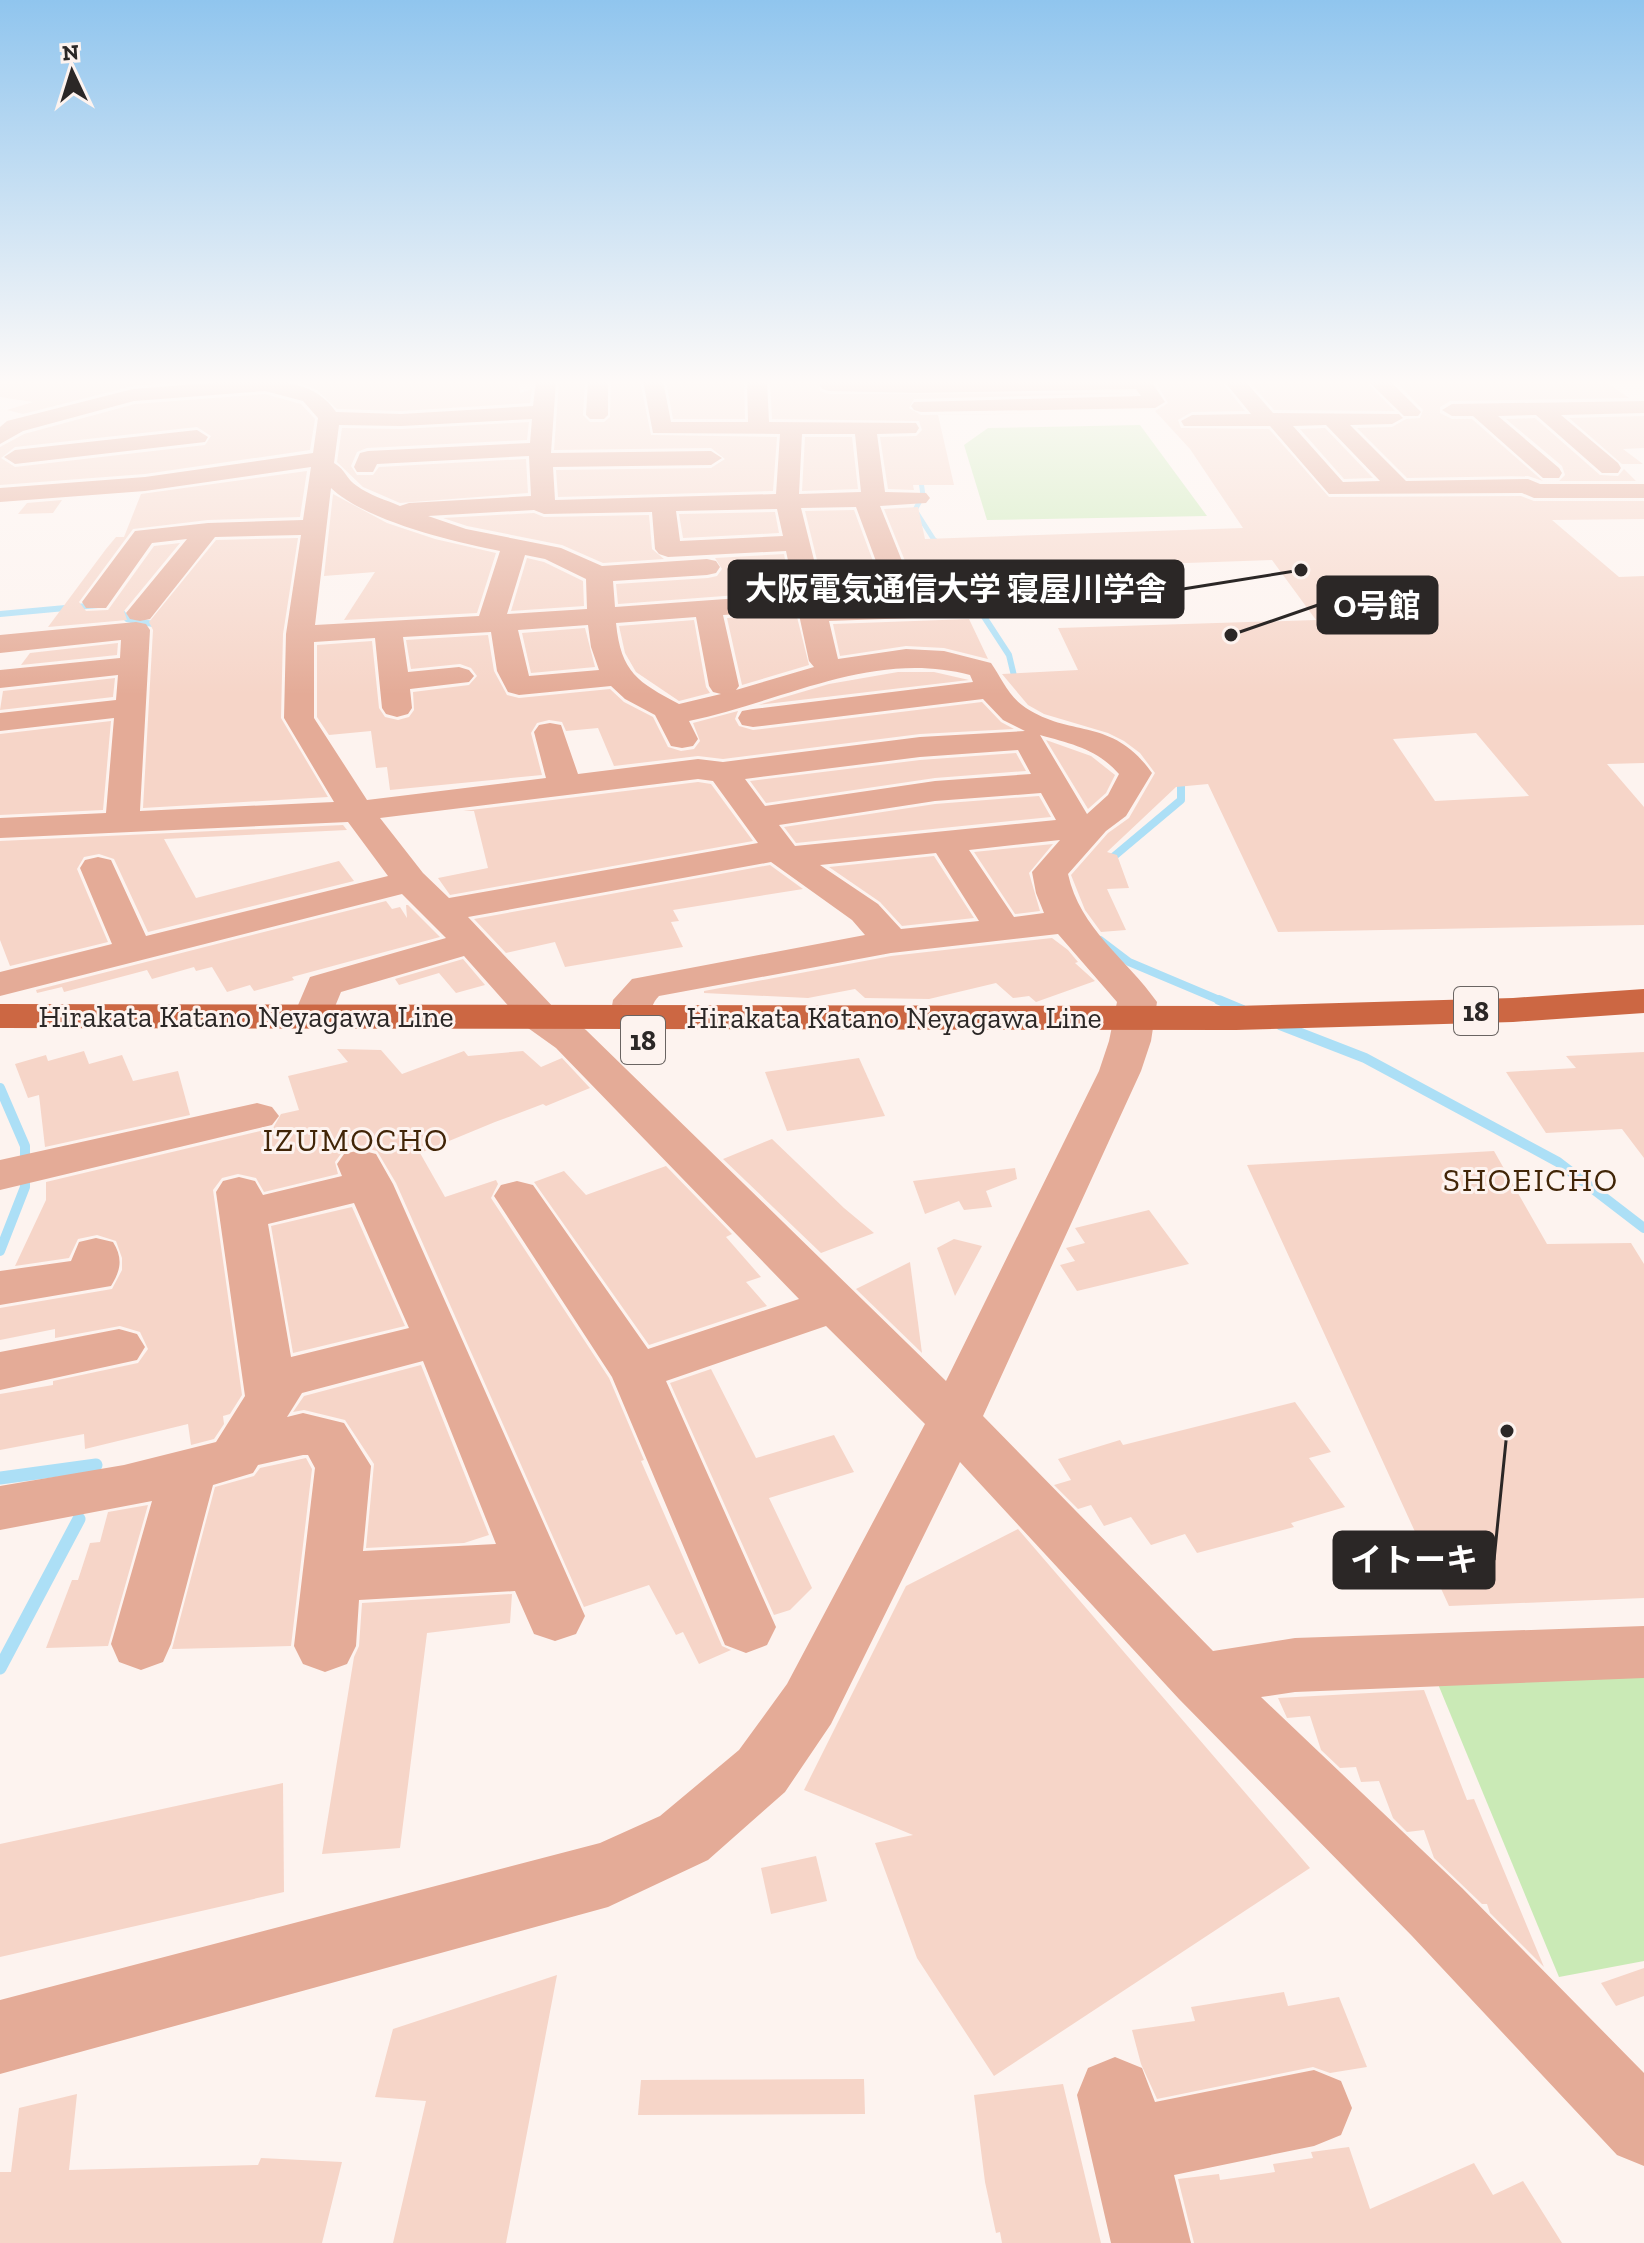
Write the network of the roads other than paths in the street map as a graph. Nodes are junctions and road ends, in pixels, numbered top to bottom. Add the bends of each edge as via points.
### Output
1 (40, 486) edge
2 (127, 486) edge
3 (318, 486) edge
4 (342, 486) edge
5 (543, 486) edge
6 (624, 486) edge
7 (708, 486) edge
8 (788, 486) edge
9 (869, 486) edge
10 (1334, 486) edge
11 (1398, 486) edge
12 (1400, 488) junction
13 (1644, 491) edge
14 (46, 493) junction
15 (1, 496) edge
16 (918, 498) dead end
17 (870, 500) junction
18 (787, 501) junction
19 (544, 502) junction
20 (706, 503) junction
21 (663, 504) junction
22 (624, 505) junction
23 (570, 506) junction
24 (390, 511) junction
25 (312, 527) junction
26 (208, 530) junction
27 (501, 536) junction
28 (796, 543) junction
29 (552, 553) junction
30 (598, 574) junction
31 (96, 602) dead end
32 (710, 606) junction
33 (811, 607) junction
34 (969, 608) dead end
35 (907, 609) junction
36 (140, 613) dead end
37 (601, 614) junction
38 (497, 623) junction
39 (388, 629) junction
40 (300, 634) junction
41 (0, 644) edge
42 (134, 665) junction
43 (834, 672) junction
44 (459, 676) dead end
45 (616, 677) junction
46 (0, 679) edge
47 (724, 686) dead end
48 (989, 689) junction
49 (132, 707) junction
50 (673, 721) junction
51 (0, 722) edge
52 (550, 732) dead end
53 (710, 771) junction
54 (1052, 782) junction
55 (565, 787) junction
56 (357, 811) junction
57 (755, 818) junction
58 (122, 823) junction
59 (0, 828) edge
60 (1085, 828) junction
61 (946, 842) junction
62 (783, 854) junction
63 (98, 868) dead end
64 (410, 881) junction
65 (441, 911) junction
66 (1068, 922) junction
67 (1004, 930) junction
68 (472, 942) junction
69 (891, 942) junction
70 (134, 952) junction
71 (0, 984) edge
72 (1644, 1001) edge
73 (0, 1016) edge
74 (313, 1017) junction
75 (630, 1018) junction
76 (1644, 1026) edge
77 (1297, 1028) junction
78 (556, 1029) junction
79 (1132, 1030) junction
80 (0, 1037) edge
81 (257, 1116) dead end
82 (19, 1170) edge
83 (517, 1196) dead end
84 (96, 1254) dead end
85 (2, 1288) edge
86 (835, 1305) junction
87 (439, 1339) junction
88 (119, 1347) dead end
89 (0, 1371) edge
90 (636, 1372) junction
91 (272, 1398) junction
92 (954, 1420) junction
93 (241, 1448) junction
94 (189, 1470) junction
95 (0, 1508) edge
96 (331, 1577) junction
97 (746, 1627) dead end
98 (141, 1644) dead end
99 (325, 1646) dead end
100 (1644, 1652) edge
101 (1201, 1680) junction
102 (0, 2037) edge
103 (1314, 2108) dead end
104 (1644, 2128) edge
105 (1151, 2243) edge

1 - 14 street
2 - 14 street
3 - 25 street
4 - 24 street
5 - 19 street
6 - 22 street
7 - 20 street
8 - 18 street
9 - 17 street
10 - 12 street
11 - 12 street
12 - 13 street
14 - 15 street
16 - 17 street
17 - 18 street
17 - 35 street
18 - 20 street
18 - 28 street
19 - 23 street via 544,507
19 - 24 street
20 - 21 street
21 - 22 street
21 - 28 street via 668,549
22 - 23 street
23 - 29 street
24 - 27 street via 461,536
25 - 26 street
25 - 40 street
26 - 31 street via 144,536
26 - 36 street
27 - 29 street
27 - 38 street
28 - 33 street
29 - 30 street
30 - 32 street via 708,567
30 - 37 street
32 - 33 street
32 - 37 street
32 - 47 street
33 - 35 street
33 - 43 street via 824,661
34 - 35 street
37 - 38 street
37 - 45 street
38 - 39 street
38 - 45 street via 519,686
39 - 40 street
39 - 44 street via 395,695
40 - 56 street via 299,718
41 - 42 street via 136,630
42 - 46 street
42 - 49 street
43 - 48 street via 897,659 948,658 981,669
43 - 50 street
45 - 50 street via 636,696 668,710
48 - 50 street
48 - 60 street via 1025,722 1075,733 1125,755 1136,773 1125,797
49 - 51 street
49 - 58 street
50 - 53 street
52 - 55 street
53 - 54 street via 1028,740
53 - 55 street
53 - 57 street
54 - 57 street via 935,791
54 - 60 street
55 - 56 street
56 - 58 street
56 - 64 street
57 - 62 street
58 - 59 street
60 - 61 street
60 - 66 street via 1050,872 1051,887
61 - 62 street
61 - 67 street
62 - 65 street
62 - 69 street via 865,912
63 - 70 street
64 - 65 street
64 - 70 street
65 - 68 street
66 - 67 street
66 - 79 street via 1137,1002
67 - 69 street
68 - 74 street via 324,985
68 - 78 street
69 - 75 street via 646,987 633,1000
70 - 71 street
72 - 77 main road, Hirakata Katano Neyagawa Line / 18
73 - 74 main road, Hirakata Katano Neyagawa Line / 18
74 - 78 main road, Hirakata Katano Neyagawa Line / 18
75 - 78 main road, Hirakata Katano Neyagawa Line / 18
75 - 79 main road, Hirakata Katano Neyagawa Line / 18
76 - 77 main road, Hirakata Katano Neyagawa Line / 18 via 1357,1038
77 - 79 main road, Hirakata Katano Neyagawa Line / 18
77 - 79 main road, Hirakata Katano Neyagawa Line / 18 via 1236,1018
78 - 79 main road, Hirakata Katano Neyagawa Line / 18
78 - 80 main road, Hirakata Katano Neyagawa Line / 18
78 - 86 street
79 - 92 street via 1120,1071
81 - 82 street
83 - 90 street
84 - 85 street via 94,1274
86 - 90 street
86 - 92 street
87 - 91 street via 284,1378
87 - 91 street via 365,1174 240,1203
87 - 96 street via 544,1591
88 - 89 street
90 - 97 street
91 - 93 street
92 - 101 street
92 - 102 street via 809,1704 762,1771 684,1838 608,1874
93 - 94 street via 234,1458
93 - 96 street via 303,1434 325,1438 343,1466
94 - 95 street
94 - 98 street
96 - 99 street
100 - 101 street via 1295,1665
101 - 104 street via 1437,1912
103 - 105 street via 1122,2121

